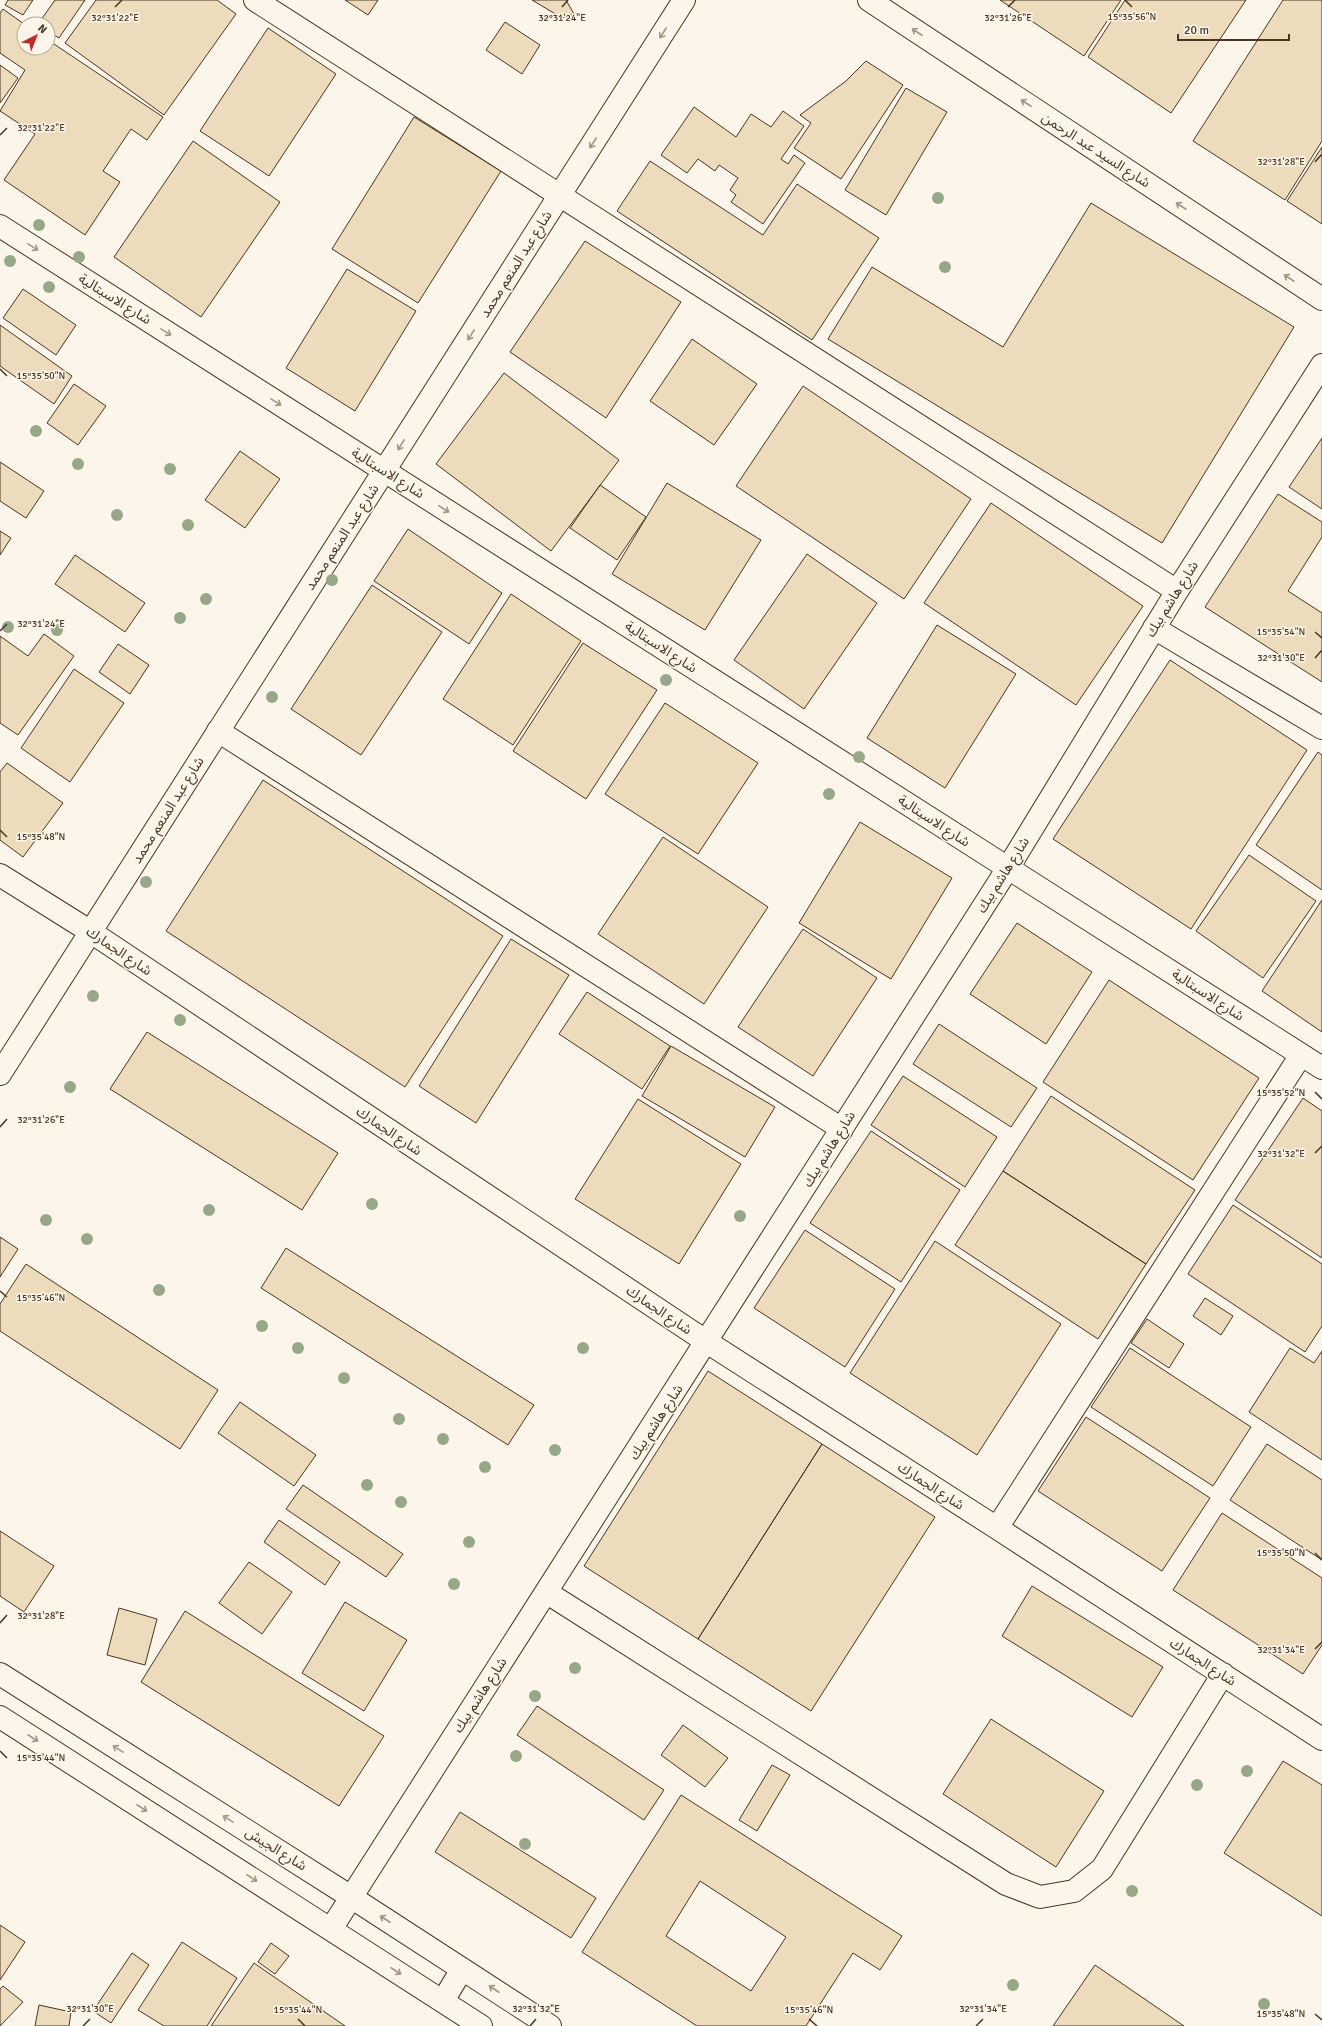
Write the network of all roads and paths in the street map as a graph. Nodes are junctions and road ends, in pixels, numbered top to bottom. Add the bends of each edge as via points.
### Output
1 (255, 0) edge
2 (684, 0) edge
3 (869, 0) edge
4 (560, 195) junction
5 (0, 226) edge
6 (1322, 299) edge
7 (1322, 365) edge
8 (384, 471) junction
9 (1177, 591) junction
10 (1154, 628) junction
11 (1322, 728) edge
12 (218, 732) junction
13 (1008, 868) junction
14 (0, 875) edge
15 (90, 932) junction
16 (1301, 1055) junction
17 (1322, 1068) edge
18 (0, 1074) edge
19 (842, 1129) junction
20 (707, 1342) junction
21 (997, 1528) junction
22 (546, 1592) junction
23 (0, 1674) edge
24 (1223, 1674) junction
25 (0, 1717) edge
26 (1319, 1730) edge
27 (351, 1897) junction
28 (331, 1929) junction
29 (462, 1969) junction
30 (443, 2001) junction
31 (481, 2026) edge
32 (550, 2026) edge

1 - 4 main road
2 -> 4 main road, شارع عبد المنعم محمد
6 -> 3 main road, شارع السيد عبد الرحمن
4 -> 8 main road, شارع عبد المنعم محمد
4 - 9 main road
5 -> 8 main road, شارع الاسبتالية
7 - 9 main road, شارع هاشم بيك
8 - 12 main road, شارع عبد المنعم محمد
8 -> 13 main road, شارع الاسبتالية
9 - 10 main road, شارع هاشم بيك
10 - 11 main road
10 - 13 main road, شارع هاشم بيك
12 - 15 main road, شارع عبد المنعم محمد
12 - 19 main road
13 - 16 main road, شارع الاسبتالية
13 - 19 main road, شارع هاشم بيك
14 - 15 main road, شارع الجمارك
15 - 18 main road, شارع عبد المنعم محمد
15 - 20 main road, شارع الجمارك
16 - 17 main road, شارع الاسبتالية
16 - 21 main road
19 - 20 main road, شارع هاشم بيك
20 - 21 main road, شارع الجمارك
20 - 22 main road, شارع هاشم بيك
21 - 24 main road, شارع الجمارك
22 - 24 main road via 1006,1884 1040,1896 1074,1891 1102,1869
22 - 27 main road, شارع هاشم بيك
27 -> 23 main road, شارع الجيش
24 - 26 main road, شارع الجمارك
25 -> 28 main road
27 - 28 main road, شارع هاشم بيك
29 -> 27 main road, شارع الجيش
28 -> 30 main road
29 - 30 main road
32 -> 29 main road, شارع الجيش
30 - 31 main road

